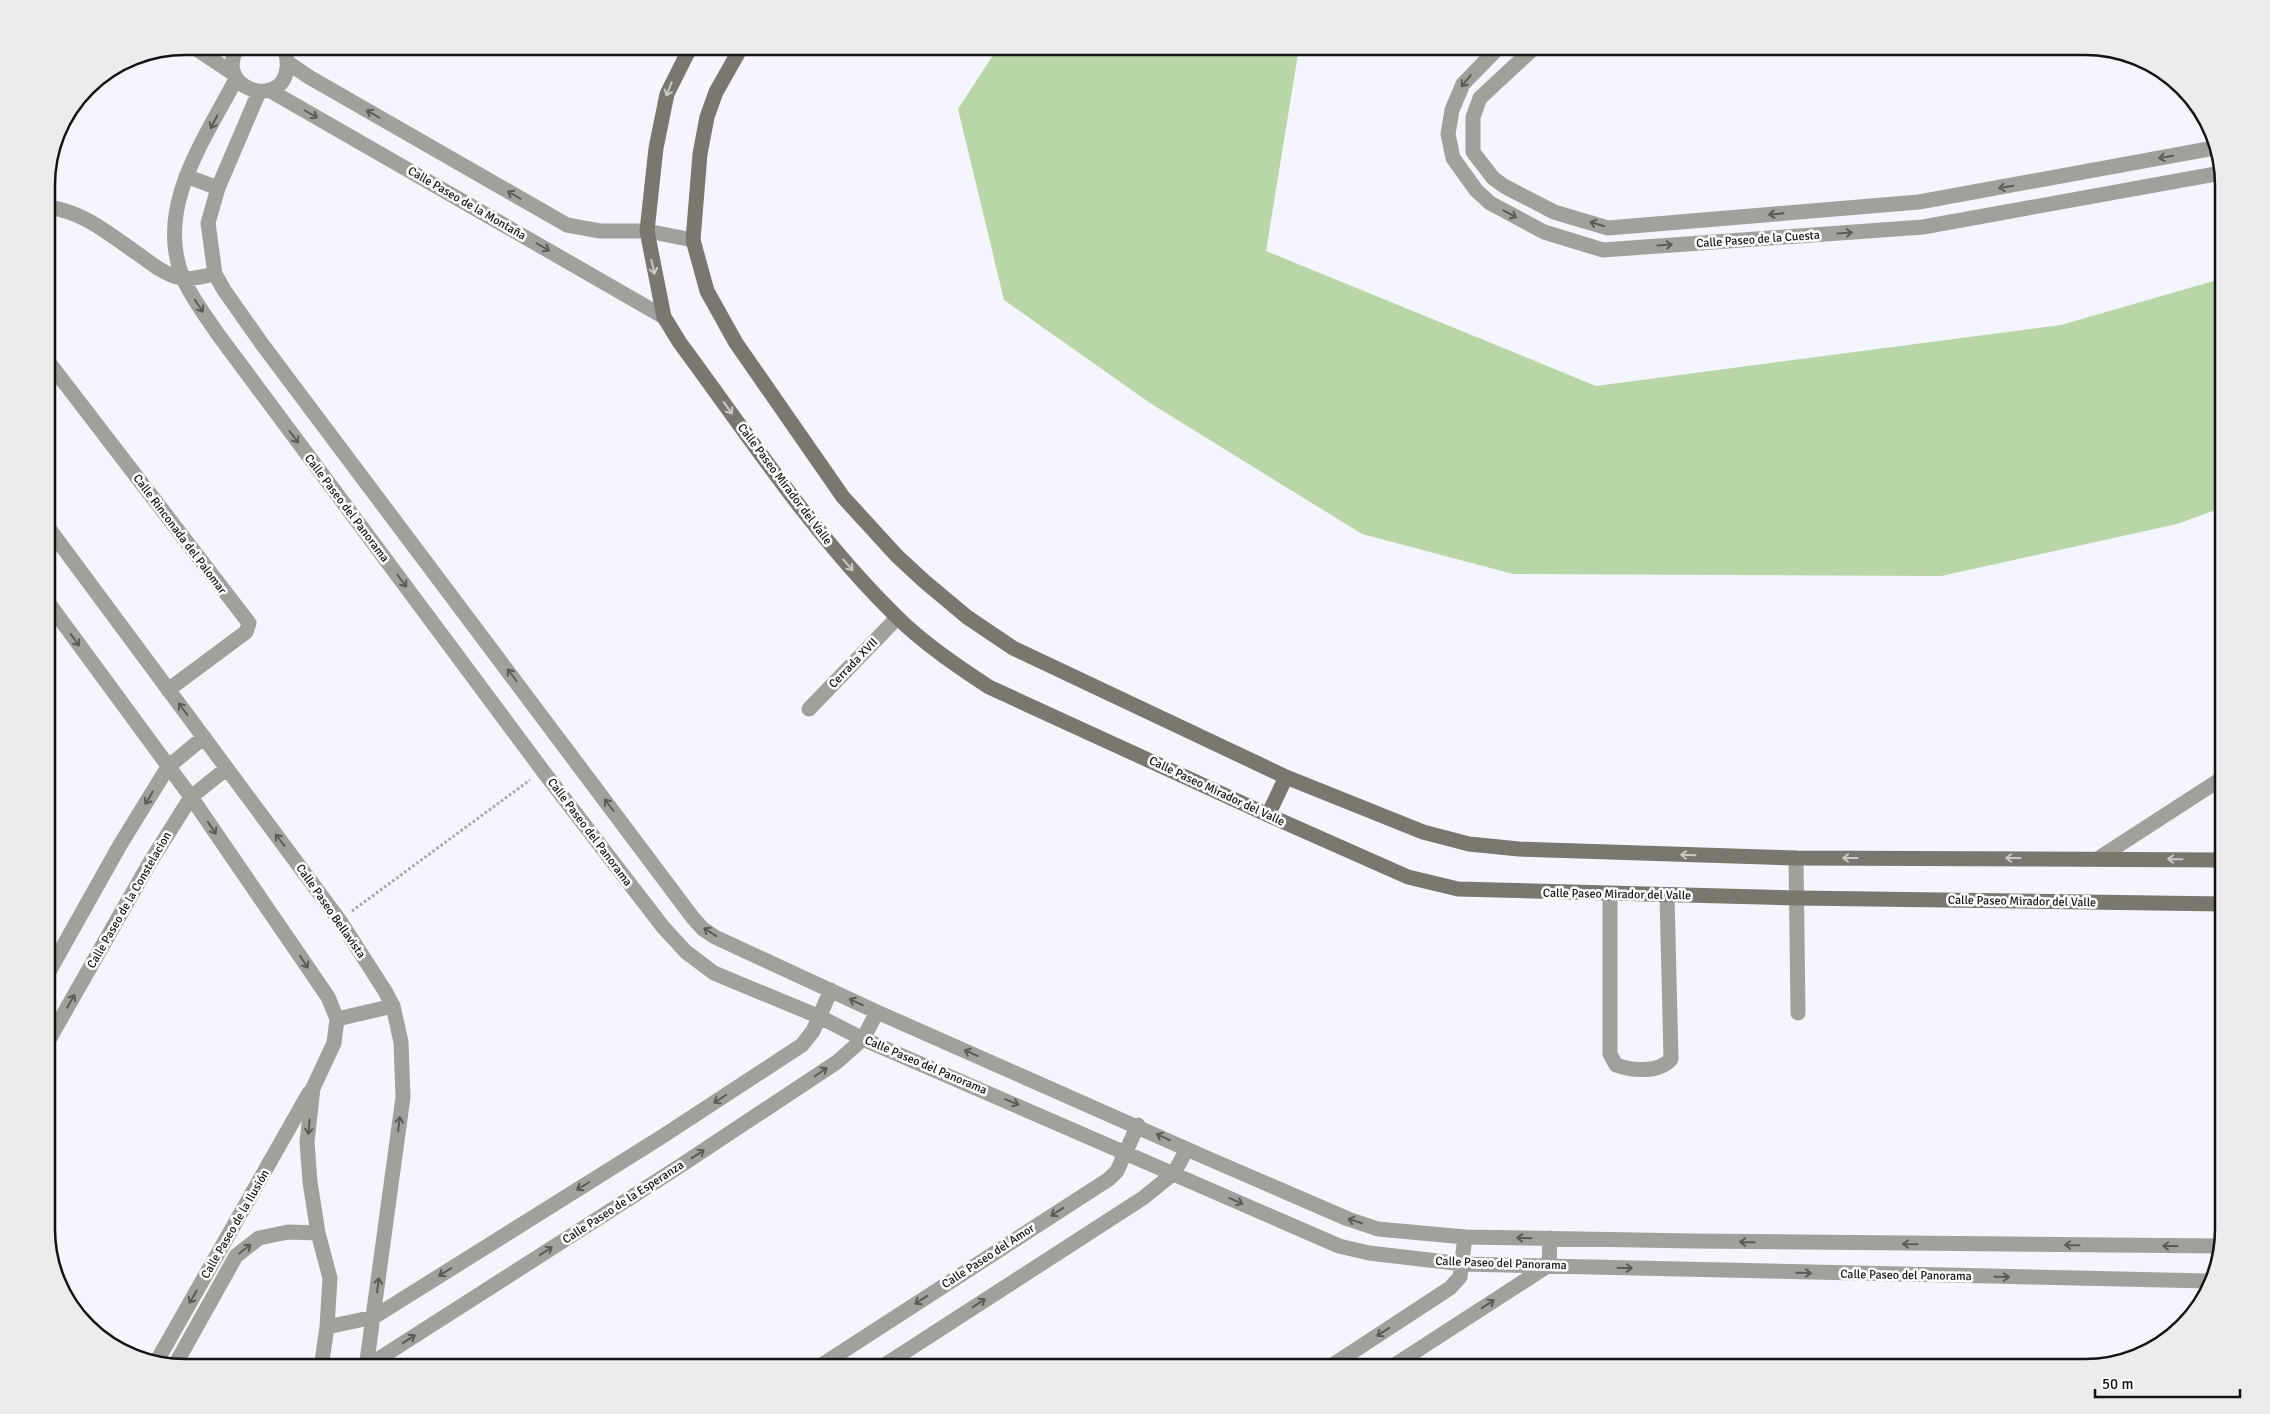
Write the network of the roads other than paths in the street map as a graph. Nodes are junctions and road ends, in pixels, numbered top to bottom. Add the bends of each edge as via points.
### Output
1 (205, 55) edge
2 (234, 55) edge
3 (284, 55) edge
4 (288, 55) edge
5 (687, 55) edge
6 (737, 55) edge
7 (1491, 55) edge
8 (1526, 55) edge
9 (235, 76) junction
10 (264, 91) junction
11 (2209, 149) edge
12 (2214, 174) edge
13 (186, 176) junction
14 (1504, 186) junction
15 (218, 188) junction
16 (1920, 202) junction
17 (1490, 203) junction
18 (55, 208) edge
19 (1923, 227) junction
20 (647, 231) junction
21 (693, 240) junction
22 (215, 274) junction
23 (183, 278) junction
24 (664, 316) junction
25 (55, 372) edge
26 (55, 538) edge
27 (55, 613) edge
28 (898, 618) junction
29 (168, 690) junction
30 (809, 709) dead end
31 (204, 737) junction
32 (168, 767) junction
33 (226, 769) junction
34 (1286, 777) junction
35 (2215, 783) edge
36 (191, 797) junction
37 (1268, 815) junction
38 (1796, 858) junction
39 (2099, 858) junction
40 (2215, 860) edge
41 (1610, 894) junction
42 (1667, 895) junction
43 (1797, 898) junction
44 (2215, 904) edge
45 (55, 959) edge
46 (831, 990) junction
47 (392, 1006) junction
48 (877, 1012) junction
49 (1798, 1013) dead end
50 (820, 1017) junction
51 (337, 1019) junction
52 (55, 1027) edge
53 (863, 1038) junction
54 (312, 1088) junction
55 (1138, 1126) junction
56 (1187, 1149) junction
57 (1127, 1152) junction
58 (1174, 1173) junction
59 (318, 1233) junction
60 (1465, 1237) junction
61 (1550, 1238) junction
62 (2214, 1246) edge
63 (1463, 1264) junction
64 (1549, 1265) junction
65 (2204, 1281) edge
66 (374, 1317) junction
67 (327, 1327) junction
68 (159, 1356) edge
69 (178, 1359) edge
70 (322, 1359) edge
71 (363, 1359) edge
72 (374, 1359) edge
73 (831, 1359) edge
74 (894, 1359) edge
75 (1342, 1359) edge
76 (1404, 1359) edge

1 - 9 street
2 - 9 street
3 - 10 street, Calle Paseo del Panorama via 283,79
20 -> 4 street via 600,231 567,225 309,77
5 -> 20 street, Calle Paseo Mirador del Valle via 667,94 656,148
6 - 21 street via 716,92 707,118 699,164
7 -> 17 street, Calle Paseo de la Cuesta via 1462,84 1452,110 1448,134 1453,158 1476,190
8 - 14 street, Calle Paseo de la Cuesta via 1480,98 1473,117 1473,152 1492,178
9 - 10 street, Calle Paseo de la Montaña via 250,90
9 -> 13 street, Calle Paseo del Panorama
10 - 15 street, Calle Paseo del Panorama
10 -> 24 street, Calle Paseo de la Montaña
11 -> 16 street, Calle Paseo de la Cuesta
12 - 19 street, Calle Paseo de la Cuesta
13 - 15 street
13 - 23 street, Calle Paseo del Panorama via 176,208 173,235
16 -> 14 street, Calle Paseo de la Cuesta via 1608,228 1554,212
14 - 17 street
15 - 22 street, Calle Paseo del Panorama via 208,223
16 - 19 street
17 -> 19 street, Calle Paseo de la Cuesta via 1544,232 1603,250
18 - 23 street via 86,218 158,268
20 - 21 street
20 -> 24 street, Calle Paseo Mirador del Valle
21 - 34 street via 707,291 736,342 844,497 924,581 967,618 1013,648
22 - 23 street
46 -> 22 street, Calle Paseo del Panorama via 715,937 693,918 262,344
23 -> 50 street, Calle Paseo del Panorama via 217,333 663,927 686,952 714,973
24 -> 28 street, Calle Paseo Mirador del Valle via 680,343 812,523
25 - 29 street, Calle Rinconada del Palomar via 248,624 246,632
26 - 29 street, Calle Paseo Bellavista
27 -> 32 street
28 - 30 street, Cerrada XVII
28 - 37 street, Calle Paseo Mirador del Valle via 961,669 989,687
31 -> 29 street, Calle Paseo Bellavista
31 - 32 street
31 - 33 street, Calle Paseo Bellavista
32 - 36 street
32 -> 45 street
33 - 36 street, Calle Paseo de la Constelacion
47 -> 33 street, Calle Paseo Bellavista via 386,991 340,921
34 - 37 street
38 -> 34 street via 1519,849 1469,844 1423,832
35 - 39 street
36 -> 51 street via 328,997
52 -> 36 street, Calle Paseo de la Constelacion
37 - 41 street, Calle Paseo Mirador del Valle via 1408,877 1458,889
39 -> 38 street
38 - 43 street
40 -> 39 street
41 - 42 street, Calle Paseo Mirador del Valle
41 - 42 street via 1610,1054 1616,1065 1649,1069 1667,1065 1671,1059
42 - 43 street, Calle Paseo Mirador del Valle
43 - 44 street, Calle Paseo Mirador del Valle
43 - 49 street
48 -> 46 street, Calle Paseo del Panorama
46 - 50 street
47 - 51 street
66 -> 47 street, Calle Paseo Bellavista via 403,1097 401,1042
48 - 53 street, Calle Paseo de la Esperanza
55 -> 48 street, Calle Paseo del Panorama
50 - 53 street, Calle Paseo del Panorama
50 -> 66 street via 802,1045
51 - 54 street via 334,1043
53 -> 57 street, Calle Paseo del Panorama
72 -> 53 street, Calle Paseo de la Esperanza via 781,1100 837,1062
54 -> 59 street via 308,1142
54 -> 68 street, Calle Paseo de la Ilusión
56 -> 55 street, Calle Paseo del Panorama
55 - 57 street, Calle Paseo del Amor
56 - 58 street
60 -> 56 street, Calle Paseo del Panorama via 1378,1229 1348,1220
57 - 58 street, Calle Paseo del Panorama
57 -> 73 street, Calle Paseo del Amor via 1109,1179
58 -> 63 street, Calle Paseo del Panorama via 1339,1246 1369,1253
74 -> 58 street via 1143,1198
59 - 67 street via 330,1278
69 -> 59 street, Calle Paseo de la Ilusión via 236,1256 259,1238 288,1232
61 -> 60 street, Calle Paseo del Panorama
60 - 63 street
62 -> 61 street, Calle Paseo del Panorama
61 - 64 street
63 - 64 street, Calle Paseo del Panorama
63 -> 75 street via 1460,1277 1450,1288
64 -> 65 street, Calle Paseo del Panorama
76 -> 64 street
66 - 67 street
66 - 71 street, Calle Paseo Bellavista
67 - 70 street

